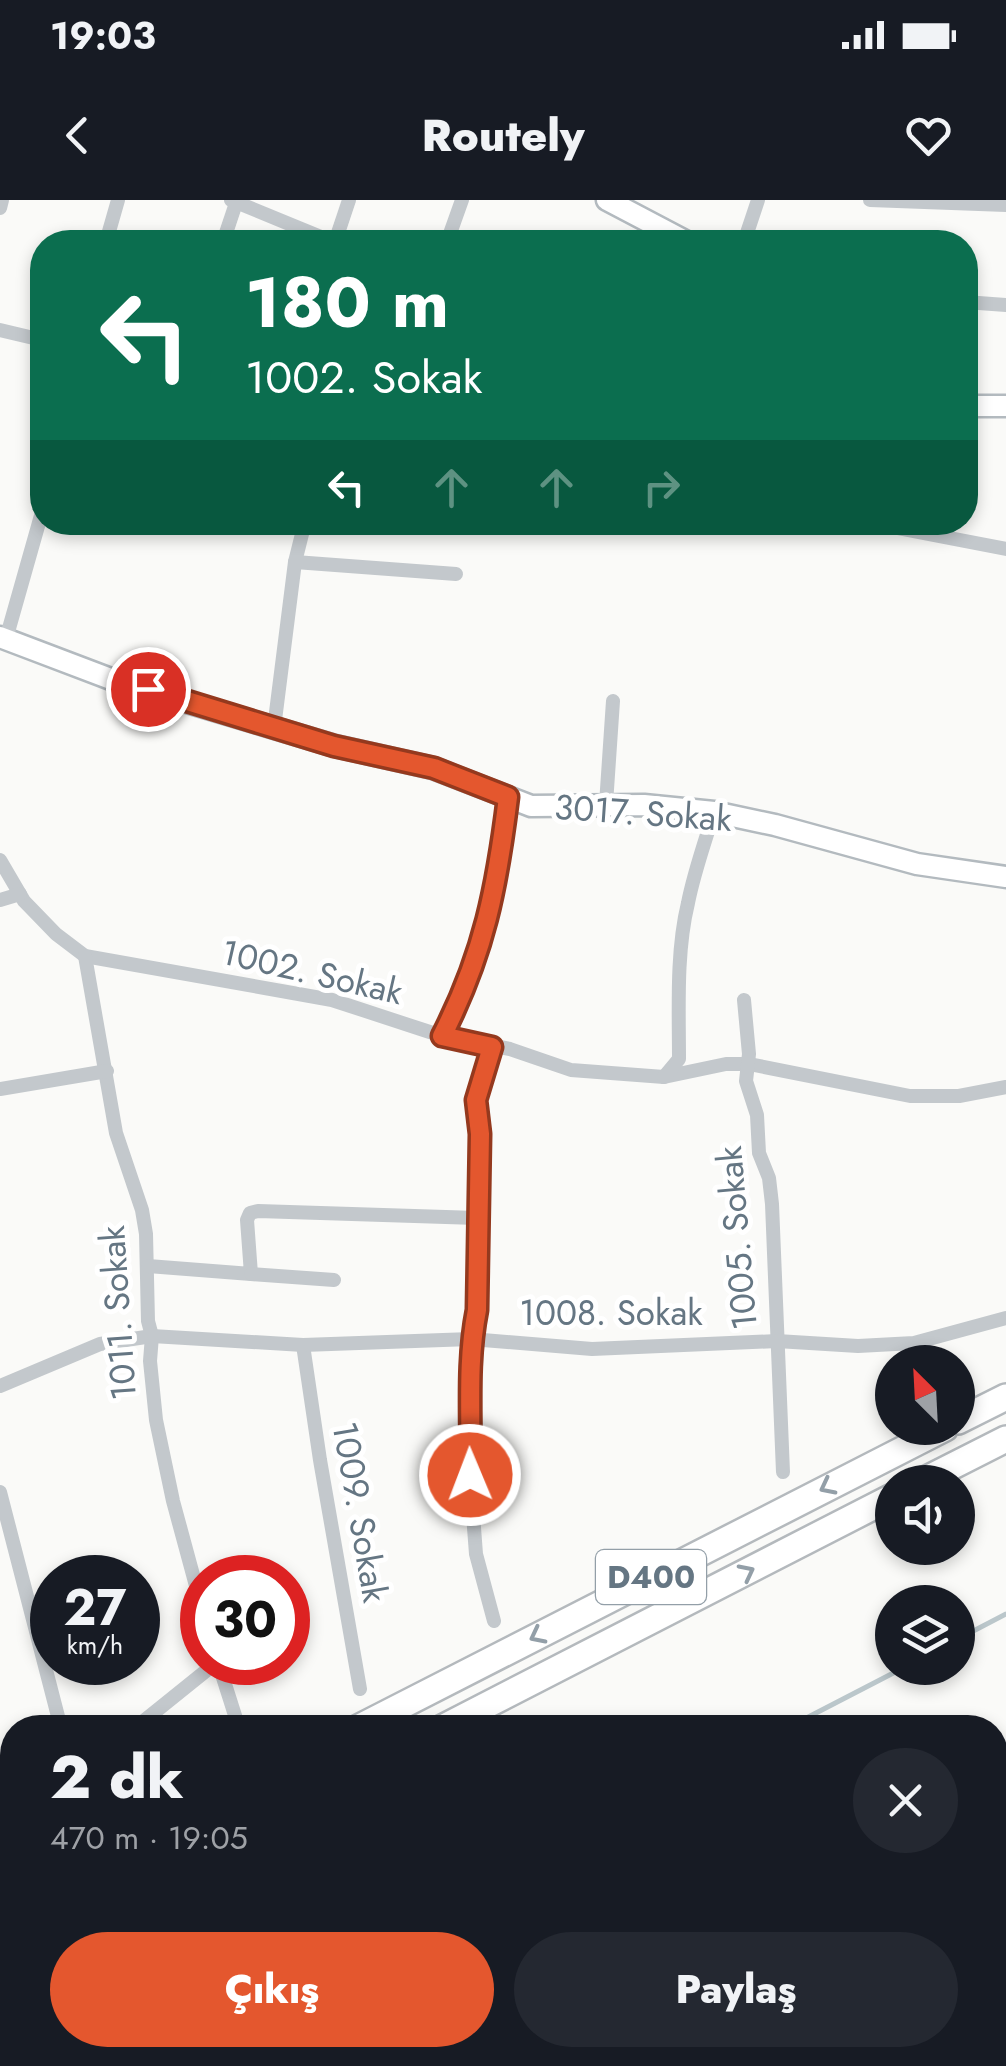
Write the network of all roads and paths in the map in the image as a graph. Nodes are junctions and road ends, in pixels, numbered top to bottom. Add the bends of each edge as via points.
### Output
1 (2, 200) edge
2 (118, 200) edge
3 (349, 200) edge
4 (462, 200) edge
5 (607, 200) edge
6 (758, 200) edge
7 (870, 200) edge
8 (234, 201) edge
9 (1006, 205) edge
10 (0, 208) edge
11 (109, 230) edge
12 (226, 230) edge
13 (305, 230) edge
14 (338, 230) edge
15 (451, 230) edge
16 (664, 230) edge
17 (748, 230) edge
18 (978, 303) edge
19 (1006, 305) edge
20 (0, 330) edge
21 (30, 337) edge
22 (978, 406) edge
23 (1006, 406) edge
24 (35, 535) edge
25 (302, 535) edge
26 (933, 535) edge
27 (1006, 549) edge
28 (295, 562) junction
29 (456, 574) dead end
30 (3, 638) edge
31 (613, 701) dead end
32 (274, 728) junction
33 (508, 797) junction
34 (606, 804) junction
35 (714, 812) junction
36 (0, 860) edge
37 (1006, 877) edge
38 (20, 894) junction
39 (0, 900) edge
40 (85, 956) junction
41 (744, 1000) dead end
42 (442, 1036) junction
43 (492, 1047) junction
44 (749, 1064) junction
45 (107, 1071) junction
46 (664, 1078) junction
47 (1006, 1087) edge
48 (0, 1089) edge
49 (477, 1218) junction
50 (148, 1266) junction
51 (251, 1274) junction
52 (334, 1280) dead end
53 (1006, 1318) edge
54 (152, 1336) junction
55 (471, 1339) junction
56 (777, 1341) junction
57 (304, 1345) junction
58 (0, 1385) edge
59 (1006, 1396) edge
60 (975, 1412) edge
61 (1006, 1439) edge
62 (912, 1445) edge
63 (955, 1465) edge
64 (783, 1472) dead end
65 (0, 1492) edge
66 (875, 1506) edge
67 (188, 1555) edge
68 (494, 1621) dead end
69 (189, 1685) edge
70 (225, 1685) edge
71 (360, 1688) dead end
72 (58, 1715) edge
73 (151, 1715) edge
74 (235, 1715) edge
75 (383, 1715) edge
76 (467, 1715) edge

1 - 10 street
2 - 11 street
3 - 14 street
4 - 15 street
5 - 16 street
6 - 17 street
7 - 9 street
8 - 12 street
8 - 13 street
18 - 19 street
20 - 21 street
22 - 23 street
24 - 30 street
25 - 28 street
26 - 27 street
28 - 29 street
28 - 32 street
30 - 32 street, 3017. Sokak via 116,681
31 - 34 street
32 - 33 street, 3017. Sokak via 434,768
33 - 34 street, 3017. Sokak via 531,806
33 - 42 street via 484,935
34 - 35 street, 3017. Sokak
35 - 37 street, 3017. Sokak via 917,864
35 - 46 street via 684,930 679,1059
36 - 38 street
38 - 39 street
38 - 40 street
40 - 42 street, 1002. Sokak via 332,1000
40 - 45 street, 1011. Sokak
41 - 44 street, 1005. Sokak
42 - 43 street, 1002. Sokak
43 - 46 street, 1002. Sokak via 571,1070
43 - 49 street via 476,1100
44 - 46 street, 1002. Sokak
44 - 47 street, 1002. Sokak via 910,1096
44 - 56 street, 1005. Sokak via 746,1082 769,1178
45 - 48 street
45 - 50 street, 1011. Sokak via 116,1133 142,1210
49 - 51 street via 250,1213
49 - 55 street
50 - 51 street
50 - 54 street, 1011. Sokak
51 - 52 street
53 - 56 street, 1008. Sokak via 914,1343
54 - 57 street, 1008. Sokak
54 - 58 street, 1008. Sokak via 100,1344
54 - 67 street, 1011. Sokak via 156,1420
55 - 56 street, 1008. Sokak via 592,1350
55 - 57 street, 1008. Sokak
55 - 68 street via 476,1554
56 - 64 street, 1005. Sokak
57 - 71 street, 1009. Sokak
59 - 60 highway
61 - 63 highway
62 -> 75 highway, D400
65 - 72 street
76 -> 66 highway, D400
69 - 73 street
70 - 74 street

